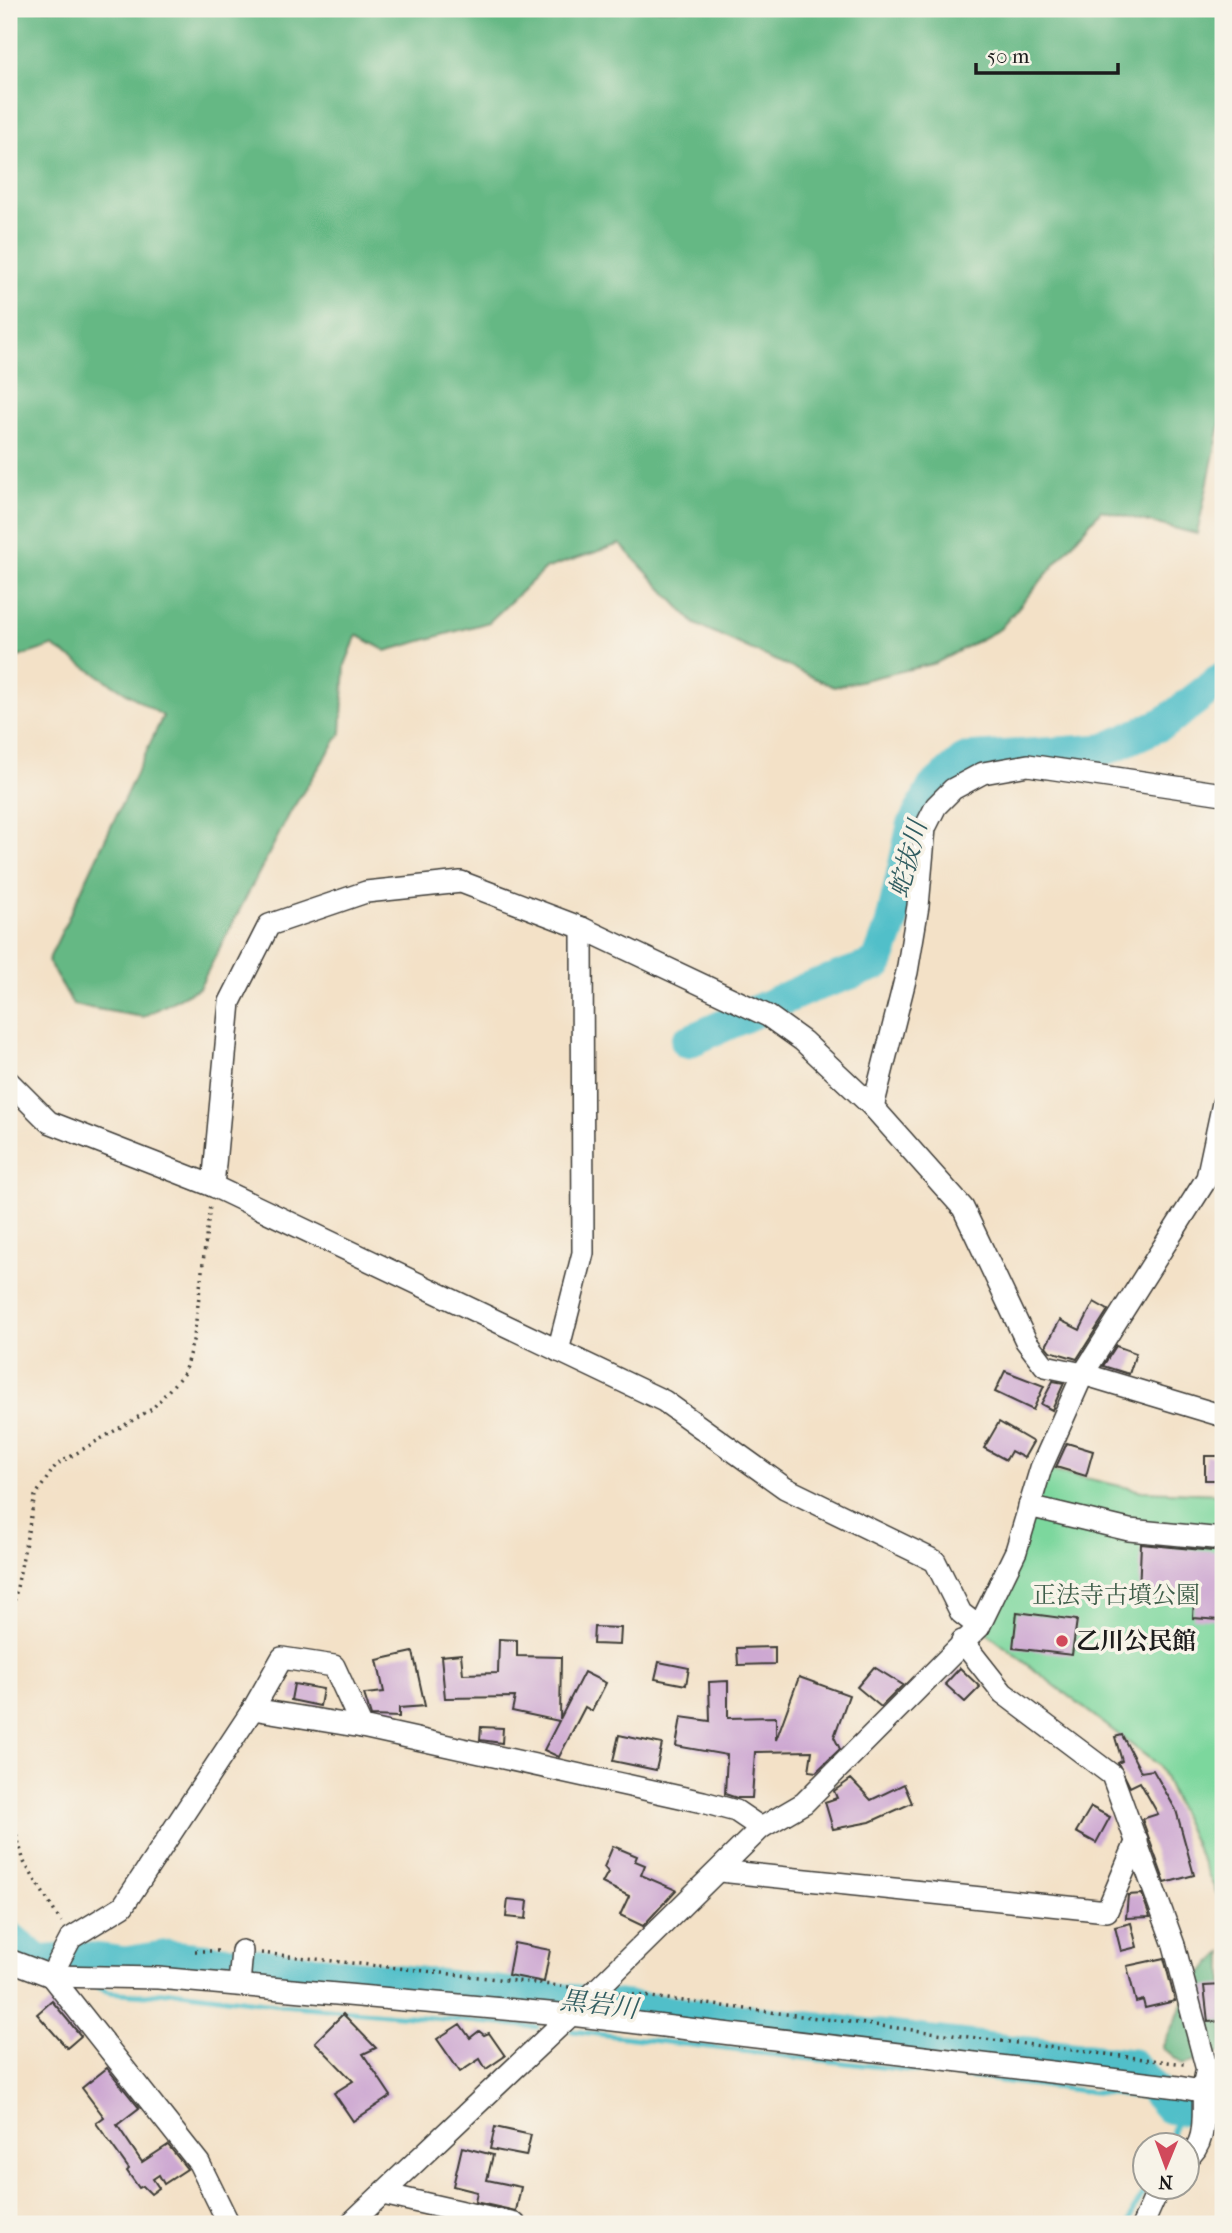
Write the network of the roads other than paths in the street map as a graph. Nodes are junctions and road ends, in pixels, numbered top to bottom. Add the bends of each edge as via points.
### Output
1 (1223, 794) edge
2 (582, 928) junction
3 (9, 1082) edge
4 (1223, 1103) edge
5 (873, 1107) junction
6 (213, 1186) junction
7 (558, 1351) junction
8 (1083, 1374) junction
9 (1223, 1416) edge
10 (1030, 1506) junction
11 (1223, 1539) edge
12 (979, 1627) junction
13 (962, 1641) junction
14 (253, 1709) junction
15 (362, 1727) junction
16 (761, 1828) junction
17 (1137, 1840) junction
18 (720, 1871) junction
19 (241, 1952) road end
20 (9, 1960) edge
21 (51, 1975) junction
22 (239, 1984) junction
23 (572, 2015) junction
24 (1210, 2098) edge
25 (1200, 2143) edge
26 (383, 2194) junction
27 (1153, 2202) edge
28 (229, 2224) edge
29 (350, 2224) edge
30 (515, 2224) edge
31 (1143, 2224) edge

1 - 5 street via 1028,765 982,773 953,789 936,806 925,828 907,972
2 - 5 street via 768,1016 803,1041
2 - 6 street via 460,882 366,892 269,925 230,1002
2 - 7 street via 583,1253
3 - 6 street via 49,1122
4 - 8 street via 1207,1178
5 - 8 street via 962,1208 1026,1341 1045,1366
6 - 7 street
7 - 12 street via 664,1401 785,1488 935,1561 961,1614
8 - 9 street
8 - 10 street via 1041,1468
10 - 11 street via 1129,1530
10 - 12 street via 1016,1551
12 - 13 street
13 - 16 street via 804,1803
13 - 17 street via 1003,1693 1112,1775
14 - 15 street
14 - 15 street via 282,1658 334,1666
14 - 21 street via 123,1906 71,1939
15 - 16 street via 703,1802 736,1811
16 - 18 street
17 - 18 street via 1107,1910
17 - 24 street via 1174,1945
18 - 23 street
19 - 22 street
20 - 21 street
21 - 22 street
21 - 28 street via 199,2163
22 - 23 street
23 - 24 street via 1178,2087
23 - 26 street
24 - 25 street
26 - 29 street
26 - 30 street
27 - 31 street

